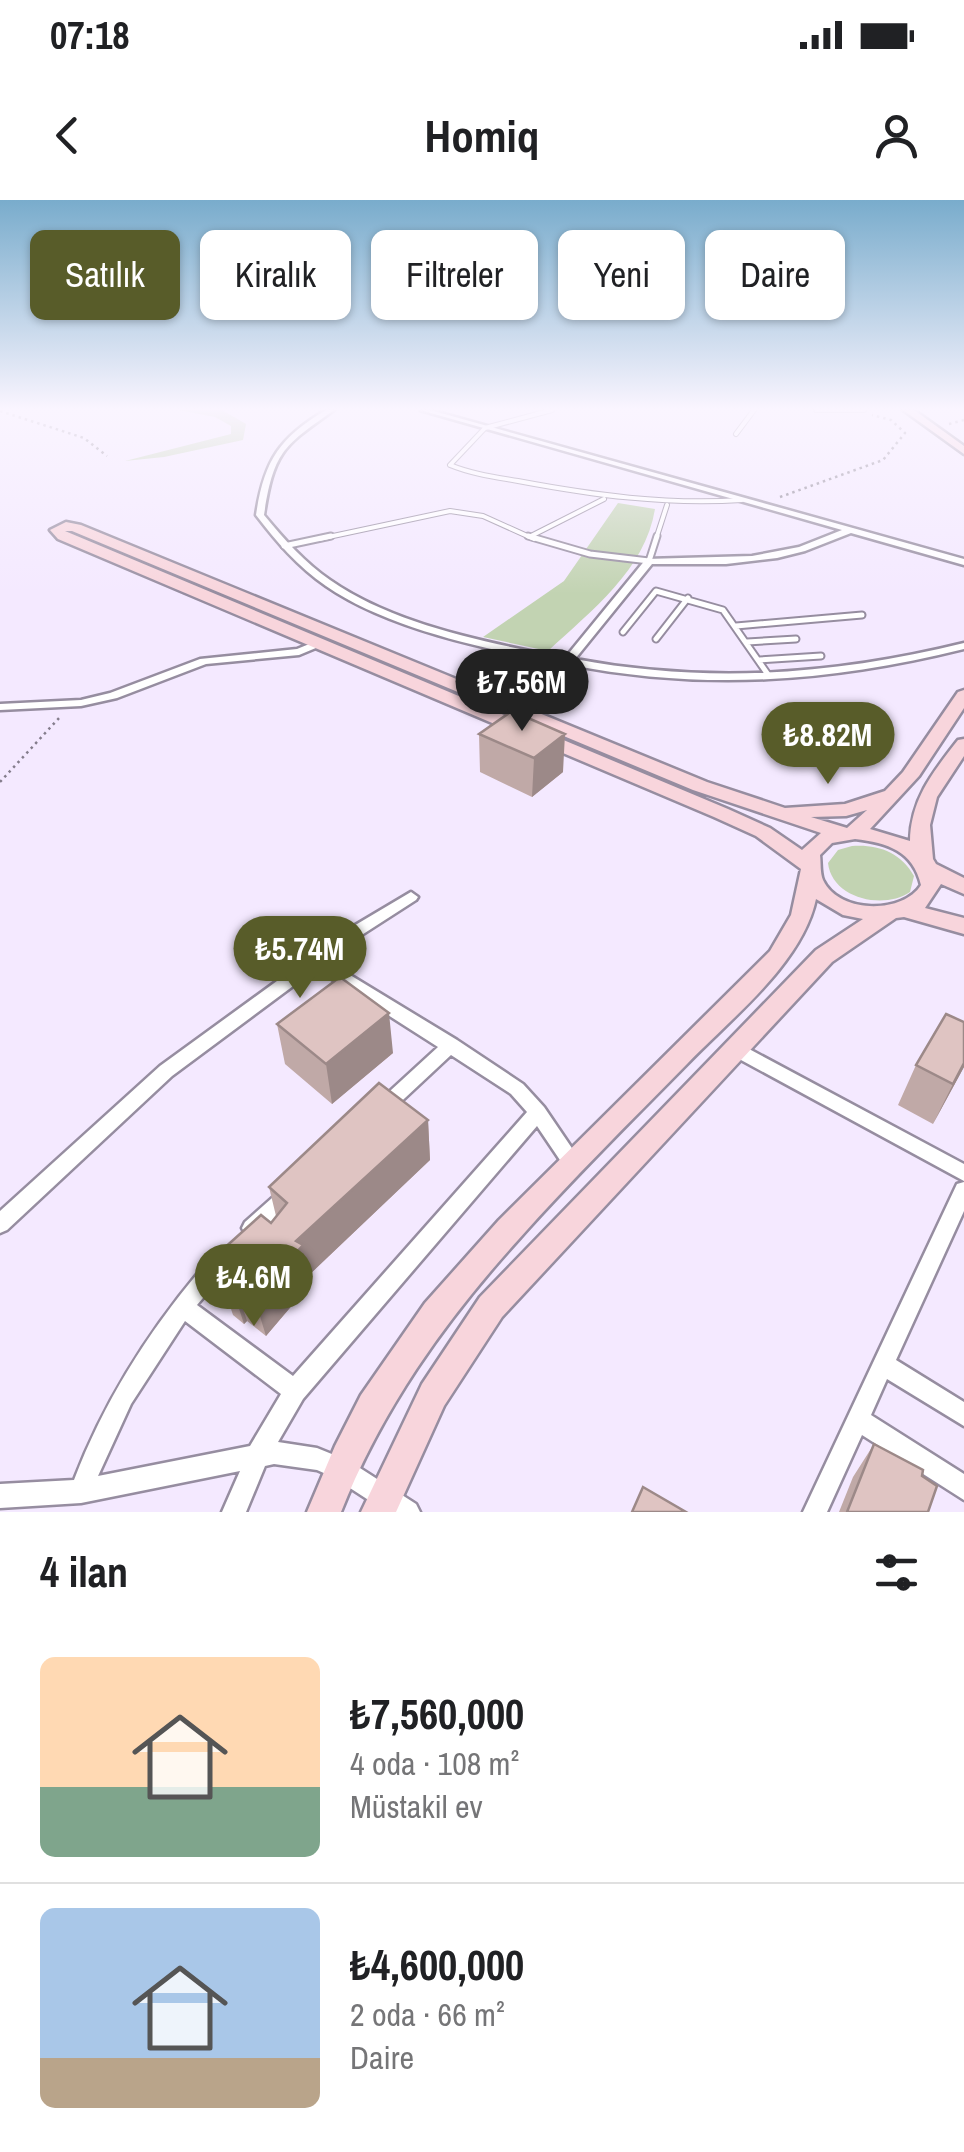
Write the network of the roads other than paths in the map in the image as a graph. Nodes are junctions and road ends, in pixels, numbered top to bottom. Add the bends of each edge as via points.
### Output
1 (266, 471) edge
2 (481, 471) edge
3 (639, 471) edge
4 (607, 497) junction
5 (742, 500) junction
6 (667, 505) junction
7 (850, 530) junction
8 (530, 537) junction
9 (284, 546) junction
10 (649, 561) junction
11 (964, 562) edge
12 (688, 598) junction
13 (862, 615) dead end
14 (734, 626) junction
15 (623, 632) dead end
16 (656, 639) dead end
17 (796, 639) dead end
18 (319, 642) junction
19 (746, 642) junction
20 (964, 646) edge
21 (821, 656) dead end
22 (758, 660) junction
23 (567, 662) junction
24 (770, 676) junction
25 (964, 695) edge
26 (0, 707) edge
27 (512, 708) junction
28 (964, 744) edge
29 (894, 795) junction
30 (766, 810) junction
31 (850, 834) junction
32 (926, 865) junction
33 (809, 870) junction
34 (964, 888) edge
35 (411, 897) dead end
36 (899, 913) junction
37 (964, 926) edge
38 (318, 962) junction
39 (451, 1045) junction
40 (736, 1048) junction
41 (538, 1112) junction
42 (368, 1122) edge
43 (573, 1164) junction
44 (964, 1173) edge
45 (298, 1186) edge
46 (964, 1190) edge
47 (0, 1224) edge
48 (183, 1308) junction
49 (884, 1364) junction
50 (295, 1391) junction
51 (964, 1416) edge
52 (858, 1419) junction
53 (258, 1455) junction
54 (342, 1469) junction
55 (964, 1488) edge
56 (82, 1491) junction
57 (0, 1496) edge
58 (381, 1503) edge
59 (234, 1512) edge
60 (324, 1512) edge
61 (408, 1512) edge
62 (816, 1512) edge

1 - 9 street via 260,514
2 - 4 lane
3 - 5 street
4 - 6 lane
4 - 8 lane
5 - 6 lane
5 - 7 street
6 - 10 lane
7 - 10 street via 768,558
7 - 11 street
8 - 9 lane via 471,510 450,510
8 - 10 lane
9 - 23 street via 331,586 416,624
10 - 23 street
12 - 14 lane via 719,607
12 - 15 lane via 656,591
12 - 16 lane
13 - 14 lane
14 - 19 lane
17 - 19 lane
18 - 26 street via 299,652 204,662 81,703
18 - 27 street via 56,530 76,528
18 - 33 street via 763,832
19 - 22 lane
20 - 24 street via 880,666
21 - 22 lane
22 - 24 lane
23 - 24 street
23 - 27 street
25 - 29 street
27 - 30 street
28 - 32 street via 924,798 919,831
29 - 30 street via 846,810
29 - 31 street
30 - 31 street
31 - 32 street via 893,841
31 - 33 street via 816,845
32 - 34 street
32 - 36 street via 933,894
33 - 36 street via 824,892 846,906
33 - 43 street via 802,915 778,956
35 - 38 street
36 - 37 street
36 - 40 street via 824,956
38 - 39 street
38 - 47 street via 166,1071
39 - 41 street
39 - 42 street
40 - 44 street
40 - 58 street via 490,1307 433,1396
41 - 43 street
41 - 50 street
43 - 54 street via 416,1337
45 - 48 street via 242,1237
46 - 49 street
48 - 50 street
48 - 56 street via 121,1397
49 - 51 street
49 - 52 street
50 - 53 street
52 - 55 street
52 - 62 street
53 - 54 street via 292,1454
53 - 56 street
53 - 59 street
54 - 58 street
54 - 60 street
56 - 57 street
58 - 61 street

